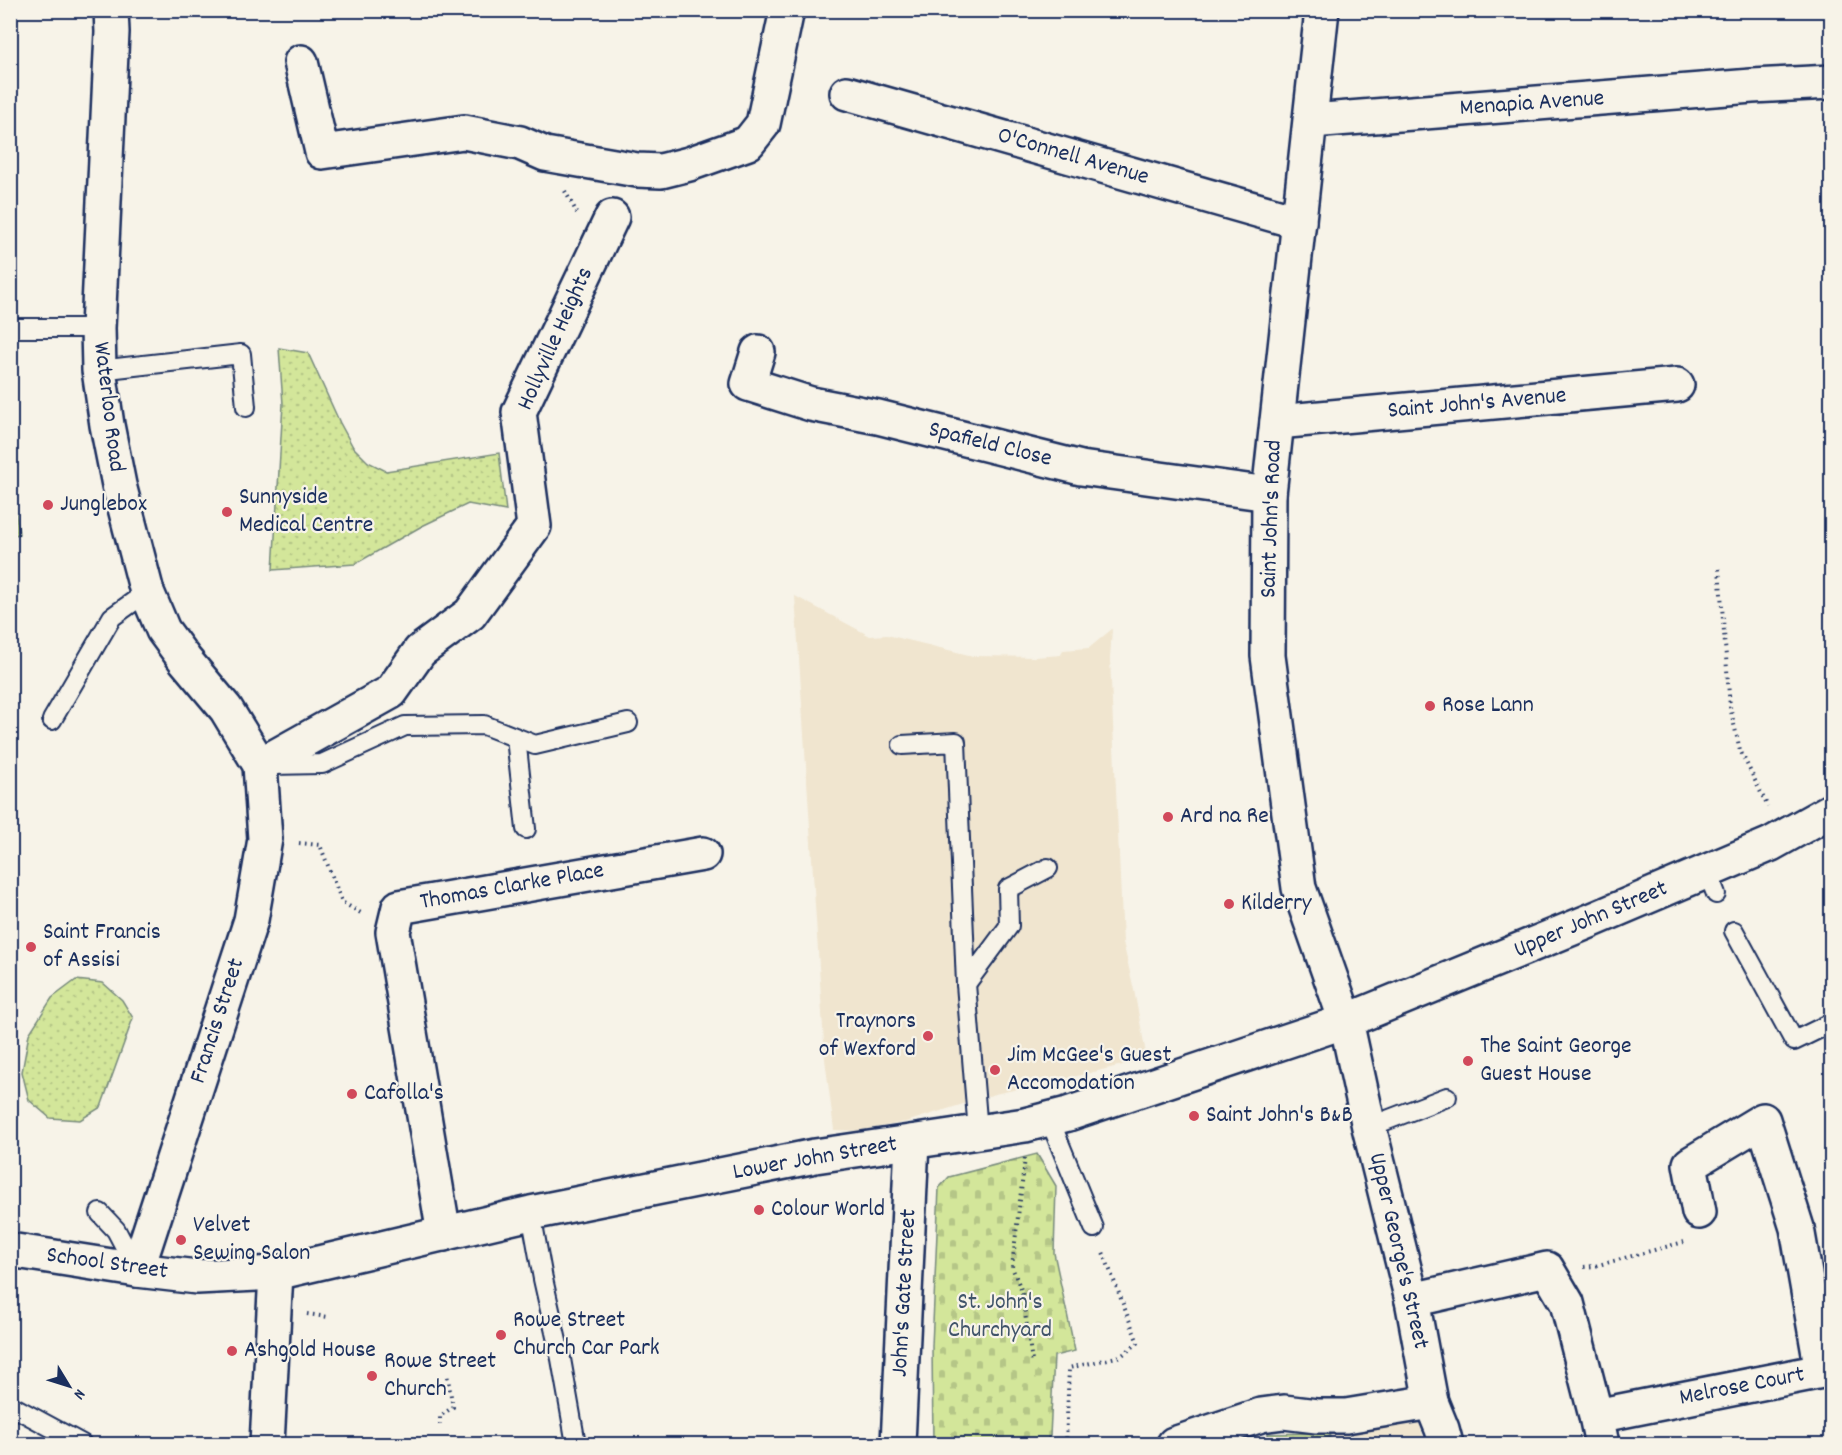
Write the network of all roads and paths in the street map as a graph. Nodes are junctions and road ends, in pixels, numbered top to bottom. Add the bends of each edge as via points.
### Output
1 (111, 10) edge
2 (787, 10) edge
3 (1322, 10) edge
4 (301, 62) dead end
5 (1832, 82) edge
6 (847, 93) dead end
7 (1311, 121) junction
8 (545, 154) junction
9 (1299, 222) junction
10 (608, 225) joint
11 (10, 328) edge
12 (98, 328) junction
13 (758, 352) dead end
14 (99, 370) junction
15 (1677, 385) dead end
16 (246, 406) dead end
17 (1277, 423) junction
18 (1269, 494) junction
19 (1719, 568) dead end
20 (147, 592) junction
21 (52, 720) dead end
22 (628, 723) dead end
23 (516, 738) junction
24 (902, 745) dead end
25 (261, 765) junction
26 (1832, 810) edge
27 (526, 829) dead end
28 (1784, 836) junction
29 (265, 839) junction
30 (703, 854) dead end
31 (1048, 868) dead end
32 (1734, 931) dead end
33 (393, 932) junction
34 (966, 984) junction
35 (1346, 1021) junction
36 (1830, 1023) edge
37 (1447, 1097) dead end
38 (1037, 1122) junction
39 (1369, 1127) junction
40 (978, 1132) junction
41 (912, 1142) junction
42 (1699, 1212) joint
43 (100, 1213) dead end
44 (531, 1213) junction
45 (1094, 1228) joint
46 (444, 1234) junction
47 (10, 1250) edge
48 (1547, 1269) junction
49 (137, 1270) junction
50 (276, 1273) junction
51 (1412, 1300) junction
52 (1032, 1360) dead end
53 (447, 1374) dead end
54 (1431, 1402) junction
55 (10, 1406) edge
56 (440, 1425) dead end
57 (1599, 1430) edge
58 (82, 1444) edge
59 (267, 1444) edge
60 (576, 1444) edge
61 (898, 1444) edge
62 (1066, 1444) edge
63 (1174, 1444) edge
64 (1446, 1444) edge

1 - 12 street, Waterloo Road
2 - 8 street via 763,124 748,143 661,171
3 - 7 street, Saint John's Road
4 - 8 street via 322,152 464,132 520,143
5 - 7 street, Menapia Avenue
6 - 9 street, O'Connell Avenue
7 - 9 street, Saint John's Road
8 - 10 path via 576,212
9 - 17 street, Saint John's Road
10 - 25 street, Hollyville Heights via 519,412 534,526 470,614 420,651 391,692
11 - 12 lane
12 - 14 street, Waterloo Road
13 - 18 street, Spafield Close via 748,384 811,404 1081,468
14 - 16 lane via 241,354
14 - 20 street, Waterloo Road via 118,484
15 - 17 street, Saint John's Avenue
17 - 18 street, Saint John's Road
18 - 35 street, Saint John's Road via 1268,656 1299,888
19 - 28 path via 1730,707 1740,750
20 - 21 lane via 112,617
20 - 25 street, Waterloo Road via 163,630 226,709
22 - 23 lane via 535,745
23 - 25 lane via 484,725 405,726 322,764
23 - 27 lane
24 - 34 lane via 956,742
25 - 29 street, Francis Street
26 - 28 street, Upper John Street
28 - 35 street, Upper John Street via 1711,883
29 - 33 path via 320,845 342,902
29 - 49 street, Francis Street via 251,920
30 - 33 street, Thomas Clarke Place via 399,907
31 - 34 lane via 1008,890 1009,926
32 - 36 lane via 1794,1041
33 - 46 street, Thomas Clarke Place
34 - 40 lane
35 - 38 street, Lower John Street
35 - 39 street, Upper George's Street
37 - 39 lane
38 - 40 street, Lower John Street
38 - 45 lane
38 - 52 path via 1024,1175 1012,1267 1022,1292
39 - 51 street, Upper George's Street
40 - 41 street, Lower John Street
41 - 44 street, Lower John Street via 815,1156
41 - 61 street, John's Gate Street
42 - 48 path via 1686,1242 1595,1266
42 - 57 street, Melrose Court via 1690,1164 1762,1120 1797,1228 1822,1371
43 - 49 lane via 116,1230
44 - 46 street, Lower John Street
44 - 60 lane
45 - 62 path via 1138,1343 1121,1356 1069,1368
46 - 50 street, Lower John Street
47 - 49 street, School Street
48 - 51 street
48 - 57 street, Melrose Court via 1567,1303
49 - 50 street, School Street via 197,1277
50 - 59 street
51 - 54 street, Upper George's Street
53 - 56 path via 453,1407 440,1416
54 - 63 street via 1346,1416 1284,1412 1261,1415
54 - 64 street, Upper George's Street
55 - 58 lane

